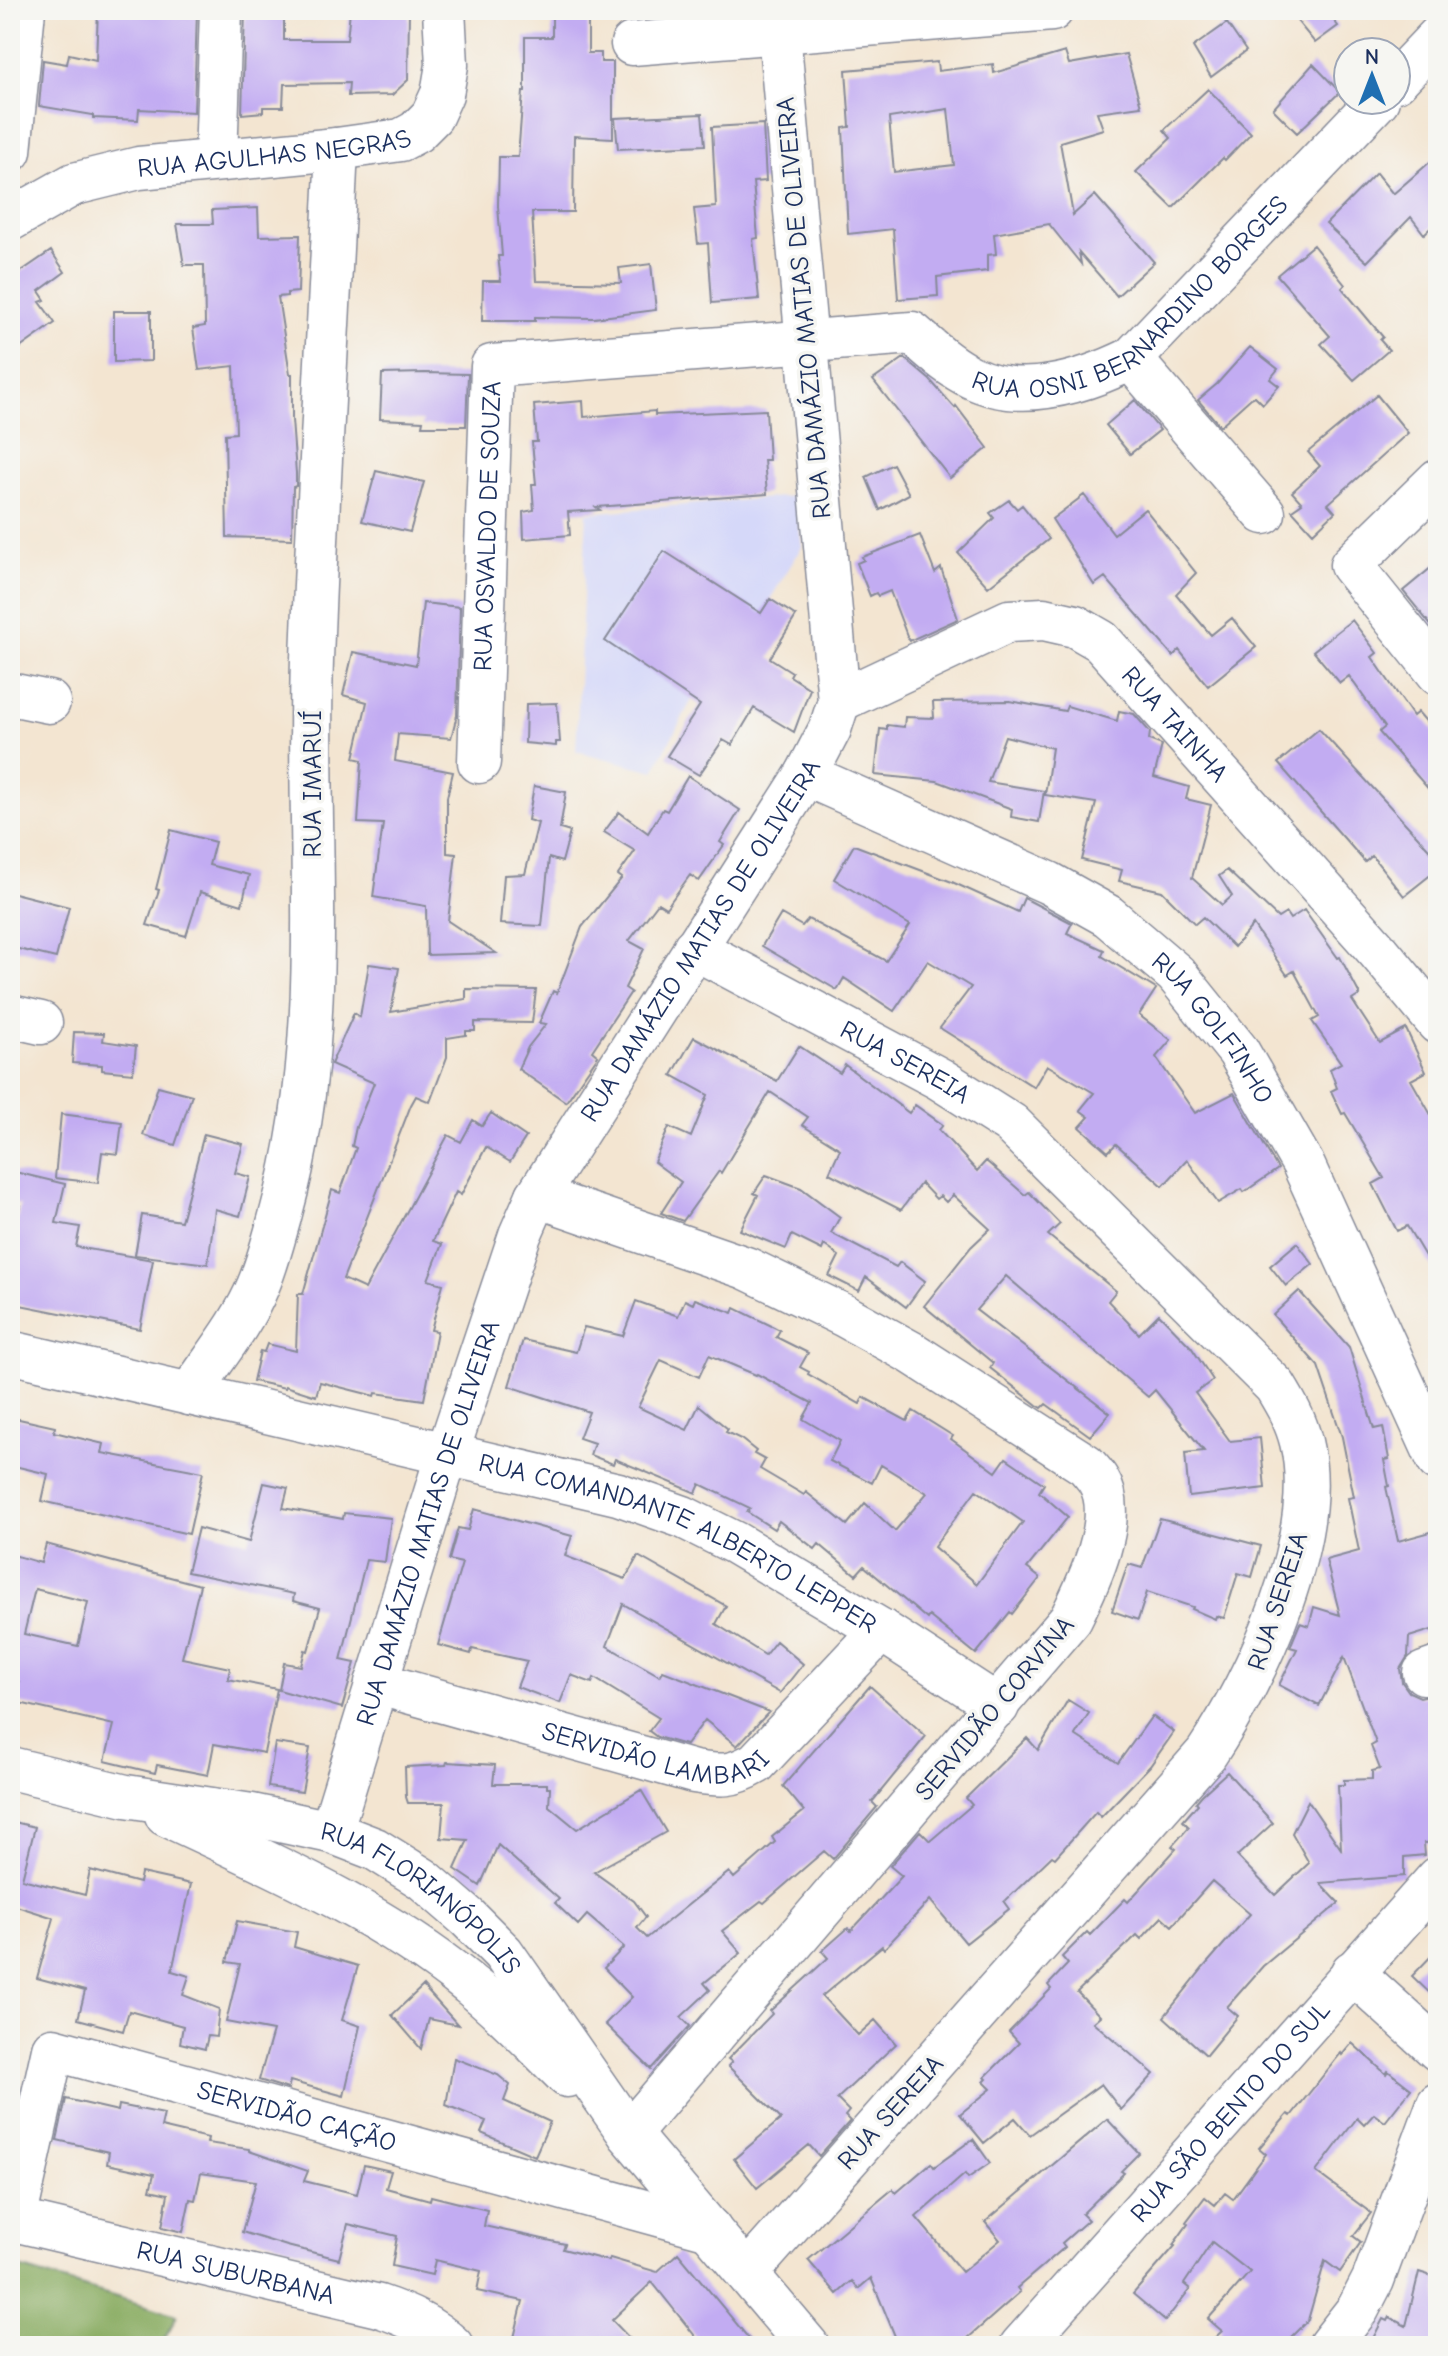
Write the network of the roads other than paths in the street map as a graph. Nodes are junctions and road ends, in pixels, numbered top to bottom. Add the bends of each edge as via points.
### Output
1 (24, 10) edge
2 (221, 10) edge
3 (444, 10) edge
4 (1052, 10) edge
5 (778, 21) edge
6 (1438, 37) edge
7 (632, 44) dead end
8 (1412, 64) edge
9 (1363, 116) edge
10 (337, 149) junction
11 (10, 151) edge
12 (216, 160) junction
13 (10, 220) edge
14 (805, 341) junction
15 (1131, 359) junction
16 (1438, 480) edge
17 (1264, 513) dead end
18 (1438, 673) edge
19 (839, 701) junction
20 (479, 762) dead end
21 (806, 775) junction
22 (694, 948) junction
23 (1438, 1023) edge
24 (537, 1196) junction
25 (10, 1352) edge
26 (190, 1394) junction
27 (447, 1454) junction
28 (1438, 1460) edge
29 (881, 1630) junction
30 (376, 1683) junction
31 (998, 1706) junction
32 (10, 1768) edge
33 (126, 1796) junction
34 (331, 1832) junction
35 (1438, 1878) edge
36 (1352, 1972) junction
37 (1438, 2050) edge
38 (1438, 2104) edge
39 (629, 2134) junction
40 (12, 2219) edge
41 (710, 2229) junction
42 (747, 2273) junction
43 (452, 2346) edge
44 (808, 2346) edge
45 (1021, 2346) edge
46 (1329, 2346) edge

1 - 11 street
2 - 12 street
3 - 10 street, RUA AGULHAS NEGRAS via 447,65 432,116 401,140
4 - 5 street
5 - 7 street
5 - 14 street, RUA DAMÁZIO MATIAS DE OLIVEIRA
6 - 8 street
9 - 15 street, RUA OSNI BERNARDINO BORGES
10 - 12 street, RUA AGULHAS NEGRAS
10 - 26 street, RUA IMARUÍ via 312,661 308,1057 295,1157 268,1260 257,1290
12 - 13 street, RUA AGULHAS NEGRAS via 107,174 74,184
14 - 15 street, RUA OSNI BERNARDINO BORGES via 912,333 973,379 1035,388 1070,383
14 - 19 street, RUA DAMÁZIO MATIAS DE OLIVEIRA
14 - 20 street, RUA OSVALDO DE SOUZA via 492,366
15 - 17 street
16 - 18 street via 1351,565
19 - 21 street, RUA DAMÁZIO MATIAS DE OLIVEIRA
19 - 23 street, RUA TAINHA via 1009,621 1044,619 1075,626 1101,641
21 - 22 street, RUA DAMÁZIO MATIAS DE OLIVEIRA
21 - 28 street, RUA GOLFINHO via 1059,889 1108,916 1176,974 1238,1051 1303,1164
22 - 24 street, RUA DAMÁZIO MATIAS DE OLIVEIRA
22 - 42 street, RUA SEREIA via 940,1079 1011,1124 1275,1386 1291,1412 1305,1467 1302,1532 1274,1621 1249,1685 1206,1754
24 - 27 street, RUA DAMÁZIO MATIAS DE OLIVEIRA
24 - 31 street, SERVIDÃO CORVINA via 790,1289 912,1353 1086,1465 1099,1482 1105,1505 1102,1545 1091,1580 1071,1618
25 - 26 street, RUA COMANDANTE ALBERTO LEPPER
26 - 27 street, RUA COMANDANTE ALBERTO LEPPER
27 - 29 street, RUA COMANDANTE ALBERTO LEPPER via 618,1494 683,1517
27 - 30 street, RUA DAMÁZIO MATIAS DE OLIVEIRA
29 - 30 street, SERVIDÃO LAMBARI via 756,1763 737,1774 694,1772
29 - 31 street, RUA COMANDANTE ALBERTO LEPPER
30 - 34 street, RUA DAMÁZIO MATIAS DE OLIVEIRA
31 - 39 street, SERVIDÃO CORVINA
32 - 33 street, RUA FLORIANÓPOLIS
33 - 34 street, RUA FLORIANÓPOLIS
33 - 39 street, RUA FLORIANÓPOLIS via 273,1865 427,1953 470,1985
34 - 39 street, RUA FLORIANÓPOLIS via 375,1849 423,1879 503,1953
35 - 36 street, RUA SÃO BENTO DO SUL
36 - 37 street
36 - 45 street, RUA SÃO BENTO DO SUL
38 - 46 street via 1373,2280
39 - 41 street, RUA FLORIANÓPOLIS
40 - 41 street, SERVIDÃO CAÇÃO via 53,2049
40 - 43 street, RUA SUBURBANA via 379,2306 406,2315
41 - 42 street, RUA FLORIANÓPOLIS
42 - 44 street, RUA FLORIANÓPOLIS

